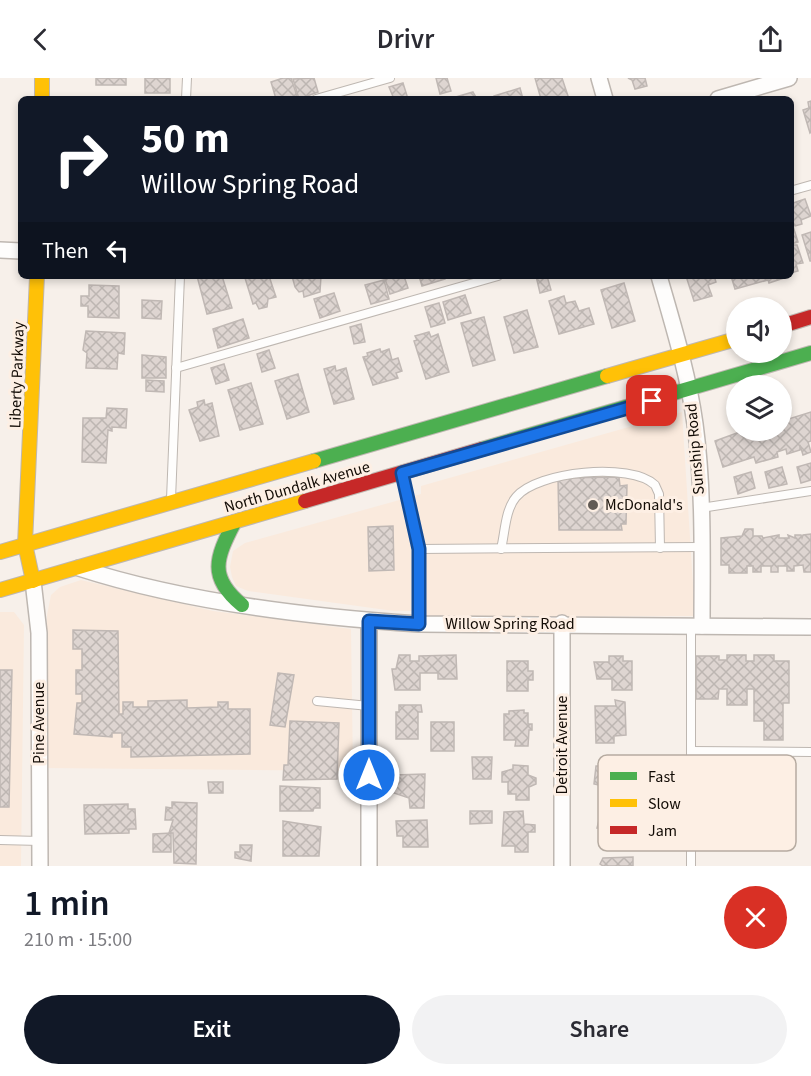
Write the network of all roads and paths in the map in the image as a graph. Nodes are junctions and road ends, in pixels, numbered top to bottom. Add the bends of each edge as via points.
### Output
1 (42, 78) edge
2 (187, 78) edge
3 (390, 78) edge
4 (599, 78) edge
5 (789, 78) edge
6 (42, 96) edge
7 (186, 96) edge
8 (327, 96) edge
9 (604, 96) edge
10 (728, 96) edge
11 (811, 185) edge
12 (794, 190) edge
13 (0, 250) edge
14 (18, 251) edge
15 (37, 279) edge
16 (180, 279) edge
17 (488, 279) edge
18 (660, 279) edge
19 (811, 317) edge
20 (792, 323) edge
21 (726, 342) edge
22 (811, 353) edge
23 (682, 355) junction
24 (176, 368) junction
25 (689, 389) junction
26 (402, 473) junction
27 (811, 491) edge
28 (171, 503) junction
29 (700, 507) junction
30 (234, 522) junction
31 (25, 544) junction
32 (700, 547) junction
33 (660, 548) junction
34 (419, 549) junction
35 (501, 549) junction
36 (0, 554) edge
37 (29, 560) junction
38 (76, 567) junction
39 (33, 581) junction
40 (0, 590) edge
41 (242, 605) junction
42 (369, 621) junction
43 (562, 623) junction
44 (419, 624) junction
45 (697, 627) junction
46 (811, 627) edge
47 (317, 701) dead end
48 (369, 706) junction
49 (691, 751) junction
50 (811, 752) edge
51 (691, 755) edge
52 (0, 840) edge
53 (40, 842) junction
54 (40, 866) edge
55 (369, 866) edge
56 (562, 866) edge

1 - 6 main road
2 - 7 lane
3 - 8 lane
4 - 9 street
5 - 10 street
11 - 12 lane
13 - 14 street
15 - 31 main road, Liberty Parkway
16 - 24 lane
17 - 24 lane
18 - 23 street, Sunship Road
19 - 20 main road
21 - 23 main road, North Dundalk Avenue
22 - 25 main road, North Dundalk Avenue
23 - 25 street, Sunship Road
23 - 28 main road, North Dundalk Avenue
24 - 28 lane
25 - 26 main road, North Dundalk Avenue
25 - 29 street, Sunship Road via 696,426
26 - 30 main road, North Dundalk Avenue
26 - 34 lane
27 - 29 lane
28 - 31 main road, North Dundalk Avenue
29 - 32 street, Sunship Road
30 - 38 main road, North Dundalk Avenue
30 - 41 main road via 223,544 217,573 227,594
31 - 36 main road, North Dundalk Avenue
31 - 37 main road, Liberty Parkway
32 - 33 lane
32 - 45 street, Sunship Road
33 - 35 lane
33 - 35 lane via 655,485 636,474 614,472 564,475 524,491 510,508
34 - 35 lane
34 - 44 lane
36 - 37 main road, Willow Spring Road
37 - 38 main road, Willow Spring Road
37 - 39 main road, Liberty Parkway
38 - 39 main road, North Dundalk Avenue
38 - 41 street, Willow Spring Road via 131,584
39 - 40 main road, North Dundalk Avenue
39 - 53 street, Pine Avenue via 39,633
41 - 42 street, Willow Spring Road
42 - 44 street, Willow Spring Road
42 - 48 street
43 - 44 street, Willow Spring Road
43 - 45 street, Willow Spring Road
43 - 56 street, Detroit Avenue
45 - 46 street, Willow Spring Road
45 - 49 lane
47 - 48 lane
48 - 55 street
49 - 50 lane
49 - 51 lane
52 - 53 lane
53 - 54 street, Pine Avenue

